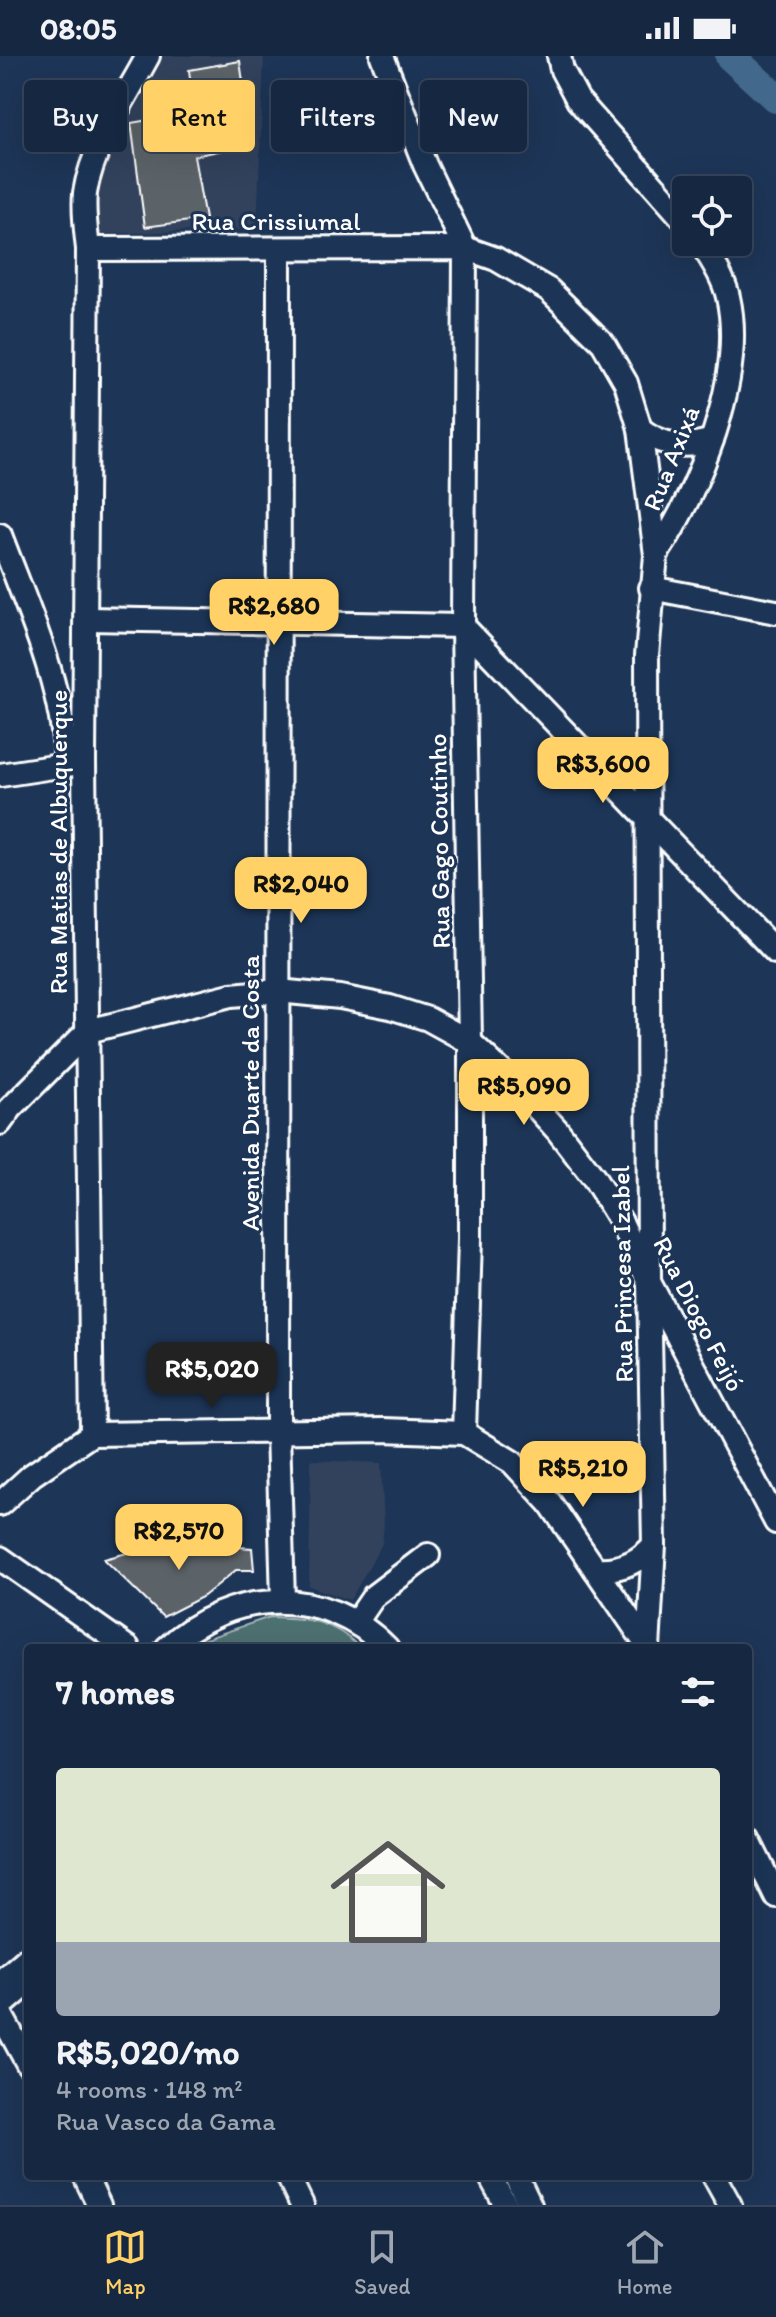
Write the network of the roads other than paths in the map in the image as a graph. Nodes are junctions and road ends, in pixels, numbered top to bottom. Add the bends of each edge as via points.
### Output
1 (148, 56) edge
2 (382, 56) edge
3 (559, 56) edge
4 (672, 206) edge
5 (465, 248) junction
6 (88, 249) junction
7 (279, 249) junction
8 (708, 256) edge
9 (640, 429) junction
10 (712, 440) junction
11 (0, 535) edge
12 (656, 555) junction
13 (651, 588) junction
14 (776, 612) edge
15 (87, 619) junction
16 (280, 624) junction
17 (463, 626) junction
18 (75, 763) junction
19 (0, 775) edge
20 (647, 818) junction
21 (776, 952) edge
22 (278, 991) junction
23 (88, 1031) junction
24 (470, 1042) junction
25 (0, 1123) edge
26 (649, 1282) junction
27 (278, 1432) junction
28 (464, 1433) junction
29 (92, 1434) junction
30 (0, 1504) edge
31 (776, 1522) edge
32 (654, 1545) junction
33 (428, 1555) dead end
34 (0, 1558) edge
35 (595, 1569) junction
36 (283, 1600) junction
37 (357, 1621) junction
38 (122, 1644) edge
39 (171, 1644) edge
40 (383, 1644) edge
41 (647, 1644) edge
42 (648, 1644) edge
43 (752, 1847) edge
44 (776, 1896) edge
45 (24, 1961) edge
46 (0, 1982) edge
47 (24, 1992) edge
48 (10, 2023) edge
49 (24, 2055) edge
50 (87, 2180) edge
51 (290, 2180) edge
52 (492, 2180) edge
53 (518, 2180) edge
54 (716, 2180) edge
55 (99, 2205) edge
56 (302, 2205) edge
57 (506, 2205) edge
58 (530, 2205) edge
59 (730, 2205) edge

1 - 6 street, Rua Matias de Albuquerque via 89,175
2 - 5 street
3 - 4 street via 578,100
5 - 7 street, Rua Crissiumal
5 - 9 street, Rua Princesa Izabel via 524,274 582,320 616,361
5 - 17 street, Rua Gago Coutinho
6 - 7 street, Rua Crissiumal
6 - 15 street, Rua Matias de Albuquerque
7 - 16 street, Avenida Duarte da Costa
8 - 10 street, Rua Axixá via 728,294 732,319 725,398
9 - 10 street via 681,446
9 - 12 street, Rua Princesa Izabel
10 - 12 street, Rua Axixá via 697,482
11 - 18 street via 51,676
12 - 13 street, Rua Princesa Izabel
13 - 14 street
13 - 20 street, Rua Princesa Izabel
15 - 16 street
15 - 18 street, Rua Matias de Albuquerque
16 - 17 street
16 - 22 street, Avenida Duarte da Costa
17 - 20 street
17 - 24 street, Rua Gago Coutinho
18 - 19 street
18 - 23 street, Rua Matias de Albuquerque
20 - 21 street
20 - 26 street, Rua Princesa Izabel
22 - 23 street, Rua Diogo Feijó via 231,995
22 - 24 street, Rua Diogo Feijó via 390,1007 428,1019
22 - 27 street, Avenida Duarte da Costa
23 - 25 street
23 - 29 street, Rua Matias de Albuquerque
24 - 26 street, Rua Diogo Feijó via 519,1088 594,1178
24 - 28 street, Rua Gago Coutinho
26 - 31 street, Rua Diogo Feijó
26 - 32 street, Rua Princesa Izabel
27 - 28 street
27 - 29 street
27 - 36 street, Avenida Duarte da Costa
28 - 35 street via 512,1462 531,1481
29 - 30 street
32 - 35 street via 627,1565
32 - 42 street, Rua Princesa Izabel
33 - 37 street via 374,1596
34 - 38 street
35 - 41 street
36 - 37 street via 330,1609
36 - 39 street via 232,1607 187,1629
37 - 40 street
43 - 44 street
45 - 46 street
47 - 48 street
48 - 49 street
50 - 55 street
51 - 56 street
52 - 57 street
53 - 58 street
54 - 59 street

